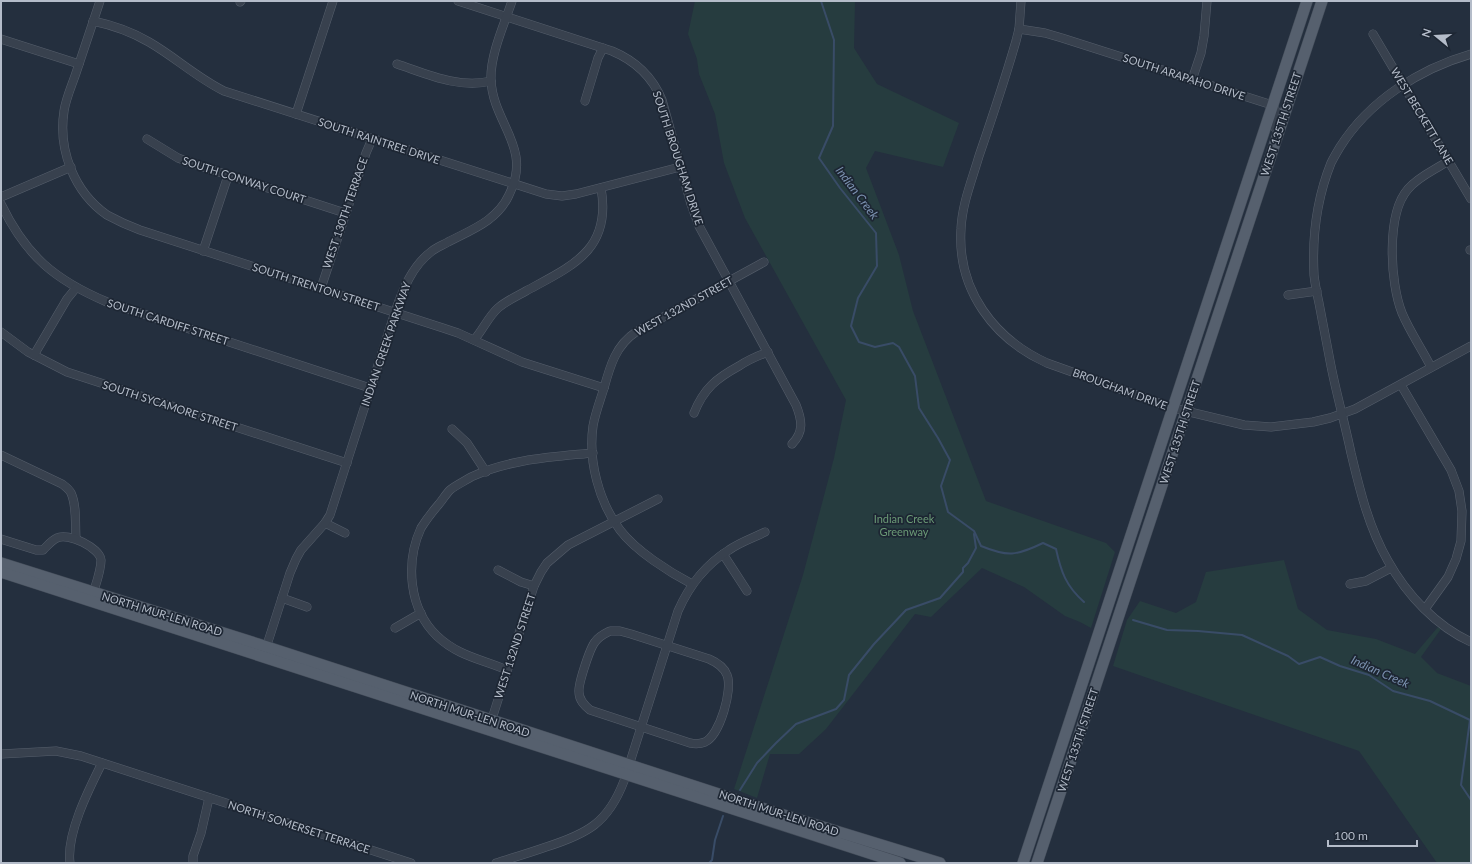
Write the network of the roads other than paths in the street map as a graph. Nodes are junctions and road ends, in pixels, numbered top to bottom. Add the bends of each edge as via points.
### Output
1 (100, 1) edge
2 (332, 1) edge
3 (458, 1) edge
4 (512, 1) edge
5 (1021, 1) edge
6 (1207, 1) edge
7 (1307, 1) edge
8 (1322, 1) edge
9 (507, 17) junction
10 (93, 21) junction
11 (1019, 29) junction
12 (1373, 34) dead end
13 (1, 40) edge
14 (603, 48) junction
15 (1471, 54) edge
16 (79, 64) junction
17 (396, 64) dead end
18 (1192, 80) junction
19 (491, 81) junction
20 (1404, 85) junction
21 (585, 101) dead end
22 (1272, 105) junction
23 (296, 114) junction
24 (147, 139) dead end
25 (372, 139) junction
26 (1448, 160) junction
27 (71, 167) junction
28 (680, 167) junction
29 (228, 176) junction
30 (1263, 180) junction
31 (513, 184) junction
32 (601, 188) junction
33 (1, 197) edge
34 (1471, 199) edge
35 (1, 204) edge
36 (345, 213) junction
37 (203, 251) junction
38 (764, 262) dead end
39 (728, 281) junction
40 (76, 288) junction
41 (321, 288) junction
42 (1317, 291) junction
43 (1288, 295) dead end
44 (395, 312) junction
45 (1, 332) edge
46 (474, 340) junction
47 (1470, 348) edge
48 (768, 352) junction
49 (34, 355) junction
50 (1431, 367) junction
51 (1401, 385) junction
52 (370, 388) junction
53 (604, 388) junction
54 (1173, 408) junction
55 (1186, 411) junction
56 (694, 413) dead end
57 (1341, 414) junction
58 (452, 430) dead end
59 (792, 444) dead end
60 (593, 453) junction
61 (1, 455) edge
62 (347, 463) junction
63 (486, 472) junction
64 (658, 499) dead end
65 (615, 521) junction
66 (325, 523) junction
67 (765, 532) dead end
68 (345, 534) dead end
69 (76, 538) junction
70 (1, 539) edge
71 (723, 554) junction
72 (1, 563) edge
73 (1391, 568) junction
74 (498, 570) dead end
75 (1, 572) edge
76 (692, 584) junction
77 (1350, 584) dead end
78 (534, 586) junction
79 (747, 591) dead end
80 (92, 597) junction
81 (282, 598) junction
82 (307, 607) dead end
83 (1425, 609) junction
84 (421, 613) junction
85 (395, 628) dead end
86 (1471, 642) edge
87 (668, 646) junction
88 (265, 652) junction
89 (507, 670) junction
90 (490, 725) junction
91 (641, 727) junction
92 (1, 754) edge
93 (102, 763) junction
94 (628, 769) junction
95 (209, 798) junction
96 (70, 863) edge
97 (193, 863) edge
98 (411, 863) edge
99 (496, 863) edge
100 (900, 863) edge
101 (940, 863) edge
102 (1023, 863) edge
103 (1038, 863) edge

1 - 10 street, SOUTH TRENTON STREET
2 - 23 street
3 - 9 street, SOUTH BROUGHAM DRIVE
4 - 9 street, INDIAN CREEK PARKWAY
5 - 11 street, BROUGHAM DRIVE
6 - 18 street via 1202,48
7 - 22 main road, WEST 135TH STREET
8 - 30 main road, WEST 135TH STREET
9 - 14 street, SOUTH BROUGHAM DRIVE
9 - 19 street, INDIAN CREEK PARKWAY via 492,65
10 - 16 street, SOUTH TRENTON STREET
10 - 23 street, SOUTH RAINTREE DRIVE via 149,42 206,82 224,91
11 - 18 street, SOUTH ARAPAHO DRIVE via 1056,36
11 - 54 street, BROUGHAM DRIVE via 962,214 962,257 975,297 995,327 1034,357
12 - 20 street, WEST BECKETT LANE
13 - 16 street
14 - 21 street
14 - 28 street, SOUTH BROUGHAM DRIVE via 631,60 654,83 662,100
15 - 20 street via 1453,59
16 - 27 street, SOUTH TRENTON STREET via 63,120 64,148
17 - 19 street via 455,82 481,84
18 - 22 street, SOUTH ARAPAHO DRIVE
19 - 31 street, INDIAN CREEK PARKWAY via 496,104 515,149 517,167
20 - 26 street, WEST BECKETT LANE
20 - 42 street via 1366,114 1332,161 1320,197 1315,226 1314,275
22 - 30 street via 1277,111 1278,119 1263,165
22 - 54 main road, WEST 135TH STREET
23 - 25 street, SOUTH RAINTREE DRIVE
24 - 29 street, SOUTH CONWAY COURT via 178,158
25 - 31 street, SOUTH RAINTREE DRIVE
25 - 36 street, WEST 130TH TERRACE
26 - 34 street, WEST BECKETT LANE
26 - 50 street via 1418,180 1405,193 1397,210 1393,238 1394,276 1398,300
27 - 33 street
27 - 37 street, SOUTH TRENTON STREET via 84,192 108,215 124,224
28 - 32 street, SOUTH RAINTREE DRIVE
28 - 39 street, SOUTH BROUGHAM DRIVE via 699,226
29 - 36 street, SOUTH CONWAY COURT
29 - 37 street
30 - 55 main road, WEST 135TH STREET
31 - 32 street, SOUTH RAINTREE DRIVE via 562,196
31 - 44 street, INDIAN CREEK PARKWAY via 510,195 489,221 432,250 410,276
32 - 46 street via 602,222 588,251 570,266 498,309
35 - 40 street, SOUTH CARDIFF STREET via 30,251 51,271
36 - 41 street, WEST 130TH TERRACE
37 - 41 street, SOUTH TRENTON STREET
38 - 39 street, WEST 132ND STREET
39 - 48 street, SOUTH BROUGHAM DRIVE
39 - 53 street, WEST 132ND STREET via 630,336 615,355
40 - 49 street via 66,299
40 - 52 street, SOUTH CARDIFF STREET via 107,302
41 - 44 street, SOUTH TRENTON STREET
42 - 43 street
42 - 57 street
44 - 46 street, SOUTH TRENTON STREET
44 - 52 street, INDIAN CREEK PARKWAY
45 - 49 street, SOUTH SYCAMORE STREET
46 - 53 street, SOUTH TRENTON STREET via 522,362
47 - 50 street, BROUGHAM DRIVE
48 - 56 street via 715,381 704,393
48 - 59 street, SOUTH BROUGHAM DRIVE via 799,411 800,431
49 - 62 street, SOUTH SYCAMORE STREET via 67,372
50 - 51 street, BROUGHAM DRIVE
51 - 57 street, BROUGHAM DRIVE
51 - 83 street via 1451,470 1459,491 1462,511 1461,541 1456,559 1448,577
52 - 62 street, INDIAN CREEK PARKWAY
53 - 60 street, WEST 132ND STREET via 593,427
54 - 55 street, BROUGHAM DRIVE
54 - 102 main road, WEST 135TH STREET
55 - 57 street, BROUGHAM DRIVE via 1244,425 1271,427 1313,422
55 - 103 main road, WEST 135TH STREET
57 - 73 street via 1366,512
58 - 63 street via 466,443
60 - 63 street via 539,458 502,465
60 - 65 street, WEST 132ND STREET via 596,479
61 - 69 street via 68,489 72,494
62 - 66 street, INDIAN CREEK PARKWAY
63 - 84 street via 451,490 422,527 413,555 412,575 414,595
64 - 65 street, WEST 132ND STREET
65 - 76 street via 637,547 671,574
65 - 78 street, WEST 132ND STREET via 568,546 550,559
66 - 68 street
66 - 81 street, INDIAN CREEK PARKWAY via 296,559
67 - 71 street
69 - 70 street via 57,538 43,550
69 - 80 street via 98,553 101,559
71 - 76 street via 707,566
71 - 79 street
72 - 80 main road, NORTH MUR-LEN ROAD
73 - 77 street via 1366,580
73 - 83 street
74 - 78 street, WEST 132ND STREET
75 - 80 main road, NORTH MUR-LEN ROAD
76 - 87 street via 678,611
78 - 89 street, WEST 132ND STREET
80 - 88 main road, NORTH MUR-LEN ROAD
81 - 82 street
81 - 88 street, INDIAN CREEK PARKWAY
83 - 86 street via 1445,628
84 - 85 street
84 - 89 street via 431,630 453,649
87 - 91 street
87 - 91 street via 620,631 610,631 601,635 592,647 578,691 583,704 590,710
87 - 91 street via 715,661 727,674 730,684 728,694 715,733 705,742 686,742
88 - 90 main road, NORTH MUR-LEN ROAD
89 - 90 street, WEST 132ND STREET
90 - 94 main road, NORTH MUR-LEN ROAD
91 - 94 street
92 - 93 street, NORTH SOMERSET TERRACE via 56,751
93 - 95 street, NORTH SOMERSET TERRACE
93 - 96 street via 86,796 71,841
94 - 99 street via 614,803 593,827 569,840
94 - 100 main road, NORTH MUR-LEN ROAD
94 - 101 main road, NORTH MUR-LEN ROAD
95 - 97 street via 201,833 192,856
95 - 98 street, NORTH SOMERSET TERRACE

